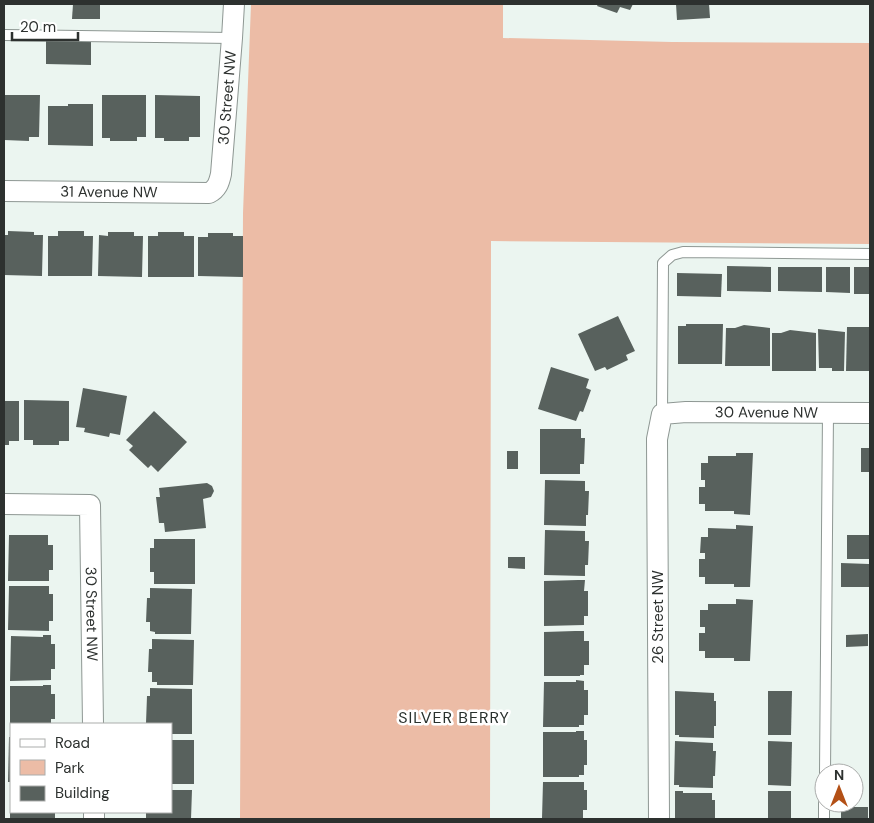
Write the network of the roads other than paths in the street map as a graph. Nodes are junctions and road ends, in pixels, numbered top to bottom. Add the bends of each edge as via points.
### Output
1 (234, 4) edge
2 (4, 35) edge
3 (232, 38) junction
4 (214, 190) joint
5 (4, 191) edge
6 (870, 254) edge
7 (828, 413) junction
8 (870, 413) edge
9 (662, 414) junction
10 (4, 504) edge
11 (93, 723) edge
12 (824, 763) edge
13 (659, 819) edge

1 - 3 street, 30 Street NW
2 - 3 lane
3 - 4 street, 30 Street NW via 221,174
4 - 5 street, 31 Avenue NW
6 - 9 lane via 682,252 672,255 663,263
7 - 8 street, 30 Avenue NW
7 - 9 street, 30 Avenue NW
7 - 12 lane
9 - 13 street, 26 Street NW via 657,439
10 - 11 street, 30 Street NW via 90,505

